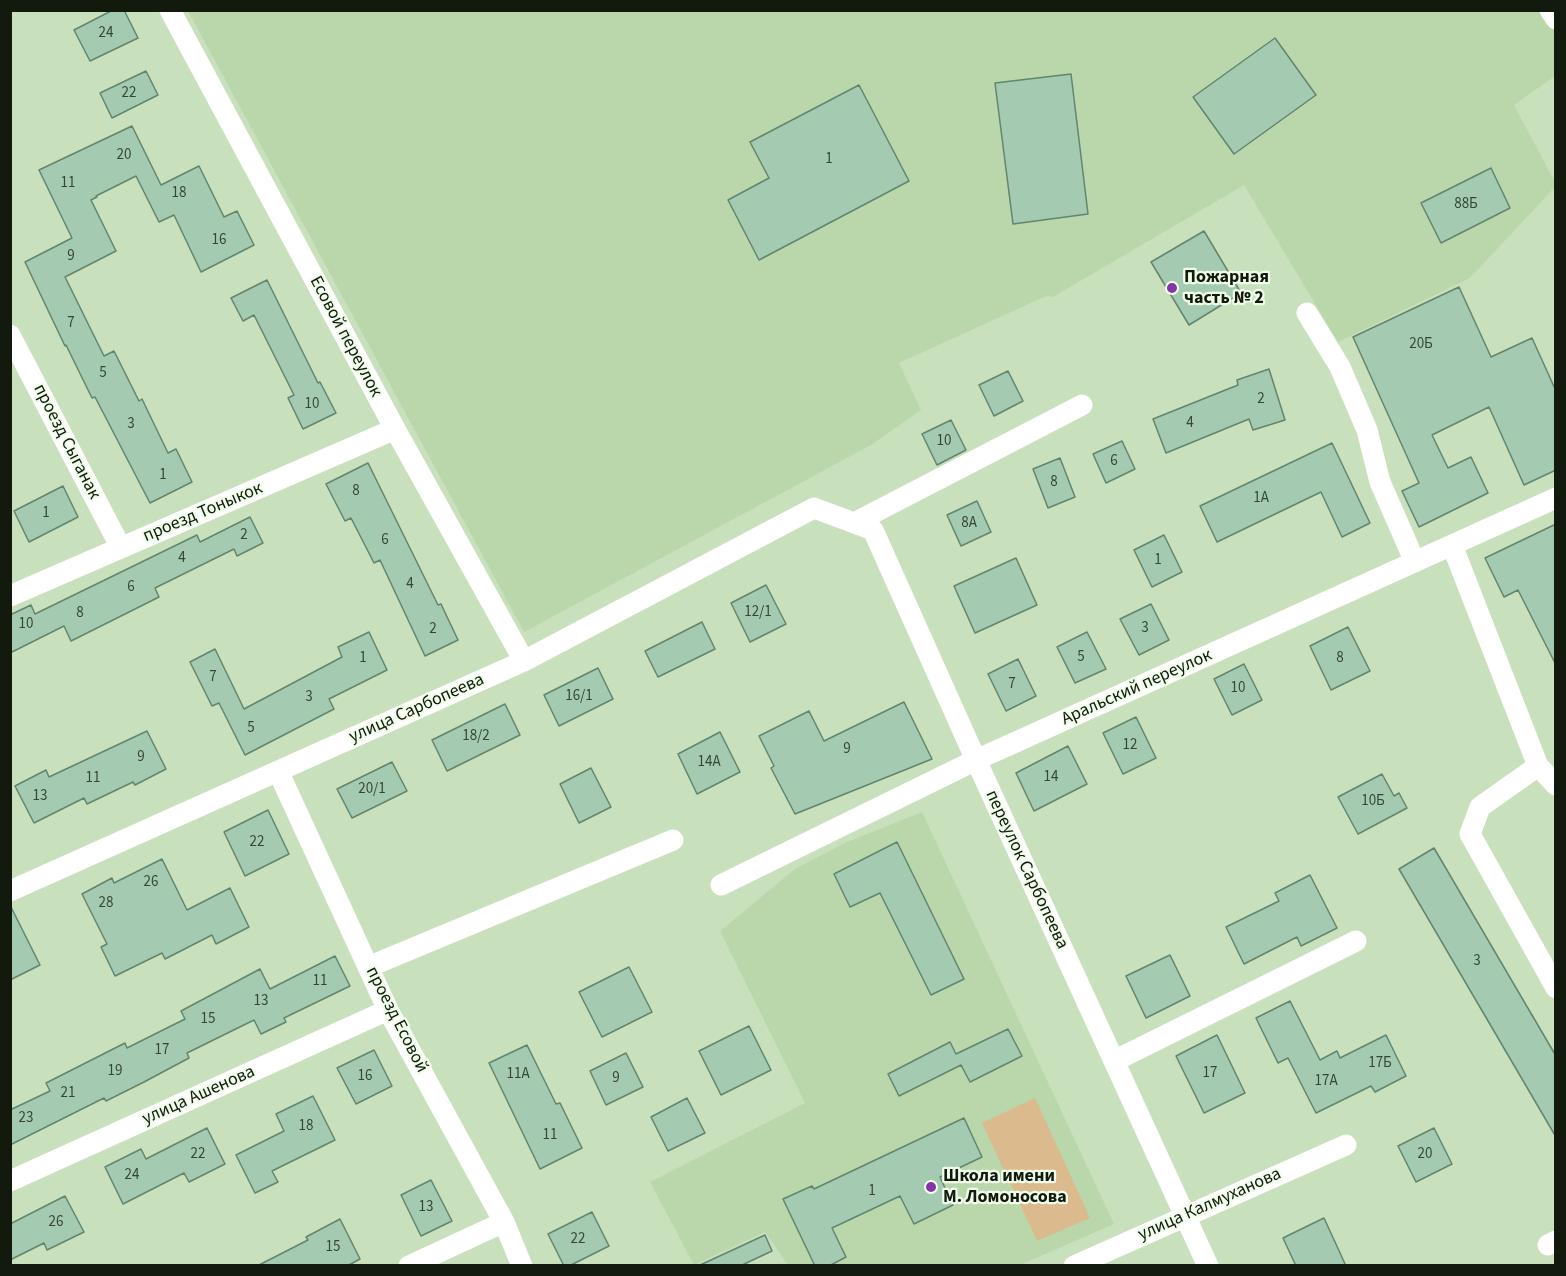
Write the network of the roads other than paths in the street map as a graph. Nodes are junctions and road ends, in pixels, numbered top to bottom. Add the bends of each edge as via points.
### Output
1 (170, 10) edge
2 (1550, 10) edge
3 (1556, 19) edge
4 (1307, 314) dead end
5 (10, 335) edge
6 (1082, 405) dead end
7 (395, 429) junction
8 (1556, 498) edge
9 (814, 508) joint
10 (854, 523) junction
11 (1452, 545) junction
12 (121, 548) junction
13 (1415, 562) junction
14 (10, 596) edge
15 (524, 661) junction
16 (976, 760) junction
17 (1538, 766) junction
18 (278, 771) junction
19 (1556, 785) edge
20 (673, 840) dead end
21 (721, 885) dead end
22 (10, 891) edge
23 (1356, 941) dead end
24 (368, 967) junction
25 (1556, 988) edge
26 (388, 1010) junction
27 (1114, 1061) junction
28 (1346, 1145) dead end
29 (10, 1181) edge
30 (1185, 1217) junction
31 (504, 1222) junction
32 (409, 1266) edge
33 (522, 1266) edge
34 (1074, 1266) edge
35 (1208, 1266) edge

1 - 7 street, Есовой переулок
2 - 3 street
4 - 13 street via 1345,377 1367,430 1380,482
5 - 12 street, проезд Сыганак
6 - 10 street
7 - 12 street, проезд Тоныкок
7 - 15 street, Есовой переулок
8 - 11 street, Аральский переулок
9 - 10 street, переулок Сарбопеева
9 - 15 street, улица Сарбопеева
10 - 16 street, переулок Сарбопеева via 873,530
11 - 13 street, Аральский переулок
11 - 17 street
12 - 14 street, проезд Тоныкок
13 - 16 street, Аральский переулок
15 - 18 street, улица Сарбопеева
16 - 21 street, Аральский переулок
16 - 27 street, переулок Сарбопеева
17 - 19 street
17 - 25 street via 1480,807 1470,834
18 - 22 street, улица Сарбопеева
18 - 24 street, проезд Есовой
20 - 24 street
23 - 27 street
24 - 26 street, проезд Есовой
26 - 29 street, улица Ашенова
26 - 31 street, проезд Есовой
27 - 30 street, переулок Сарбопеева
28 - 30 street, улица Калмуханова
30 - 34 street, улица Калмуханова
30 - 35 street, переулок Сарбопеева
31 - 32 street
31 - 33 street, проезд Есовой

